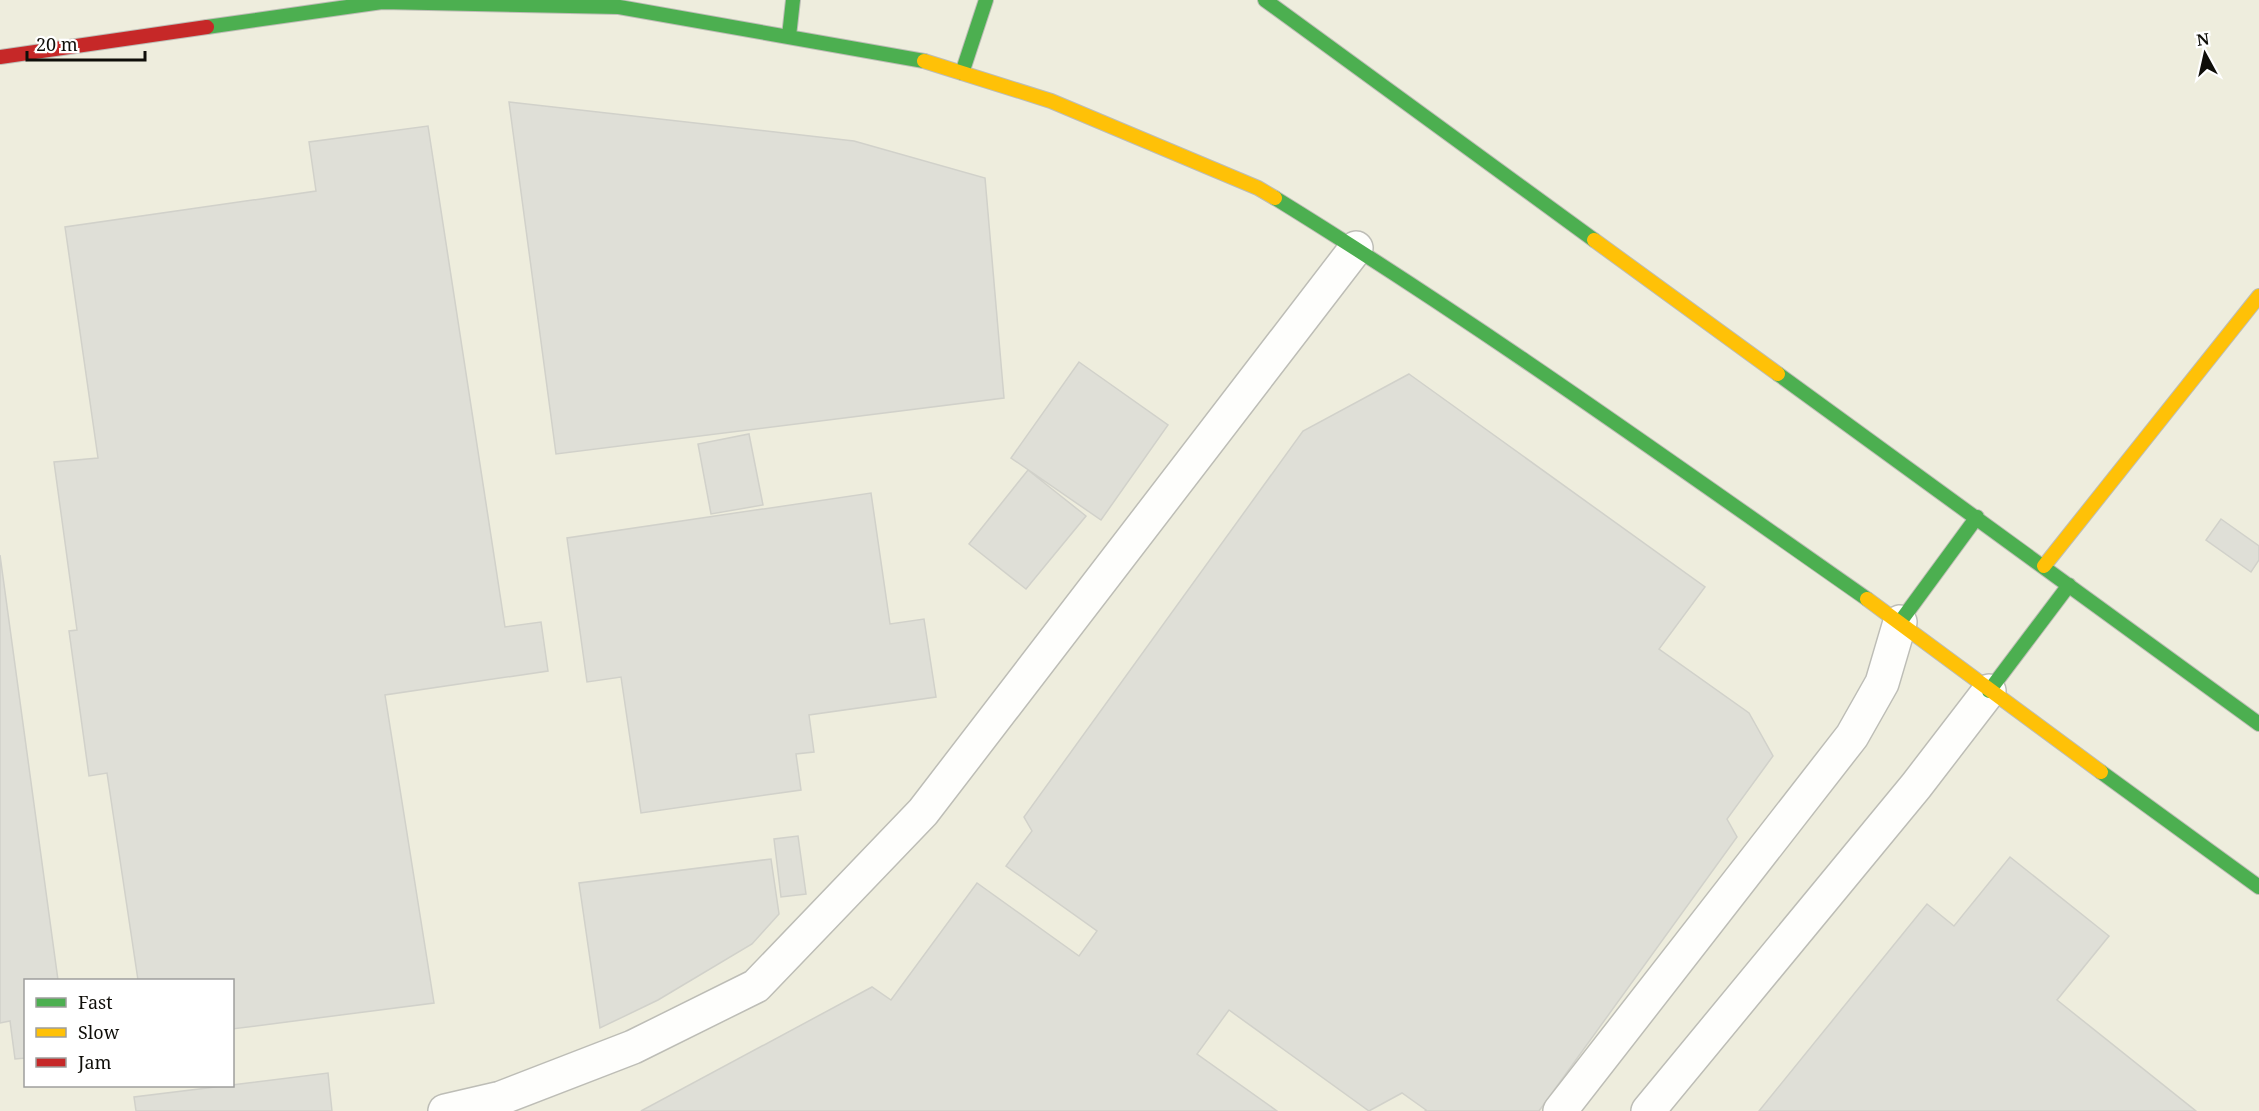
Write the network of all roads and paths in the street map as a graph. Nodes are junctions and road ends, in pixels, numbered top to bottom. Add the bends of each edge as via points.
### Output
1 (793, 0) edge
2 (986, 0) edge
3 (1265, 0) edge
4 (789, 36) junction
5 (0, 57) edge
6 (962, 73) junction
7 (1356, 248) junction
8 (2259, 296) edge
9 (1977, 517) junction
10 (2044, 566) junction
11 (2069, 585) junction
12 (1900, 622) junction
13 (1989, 691) junction
14 (2259, 724) edge
15 (2259, 887) edge
16 (445, 1111) edge
17 (1560, 1111) edge
18 (1648, 1111) edge

1 - 4 street
2 - 6 street
3 - 9 street
4 - 5 street via 619,7 382,2
4 - 6 street via 915,58
6 - 7 street via 1051,101 1258,188
7 - 12 street via 1516,353
7 - 16 street via 923,812 756,987 633,1047 501,1098
8 - 10 street
9 - 10 street
9 - 12 street
10 - 11 street
11 - 13 street
11 - 14 street
12 - 13 street
12 - 17 street via 1882,683 1852,736
13 - 15 street
13 - 18 street via 1916,786

